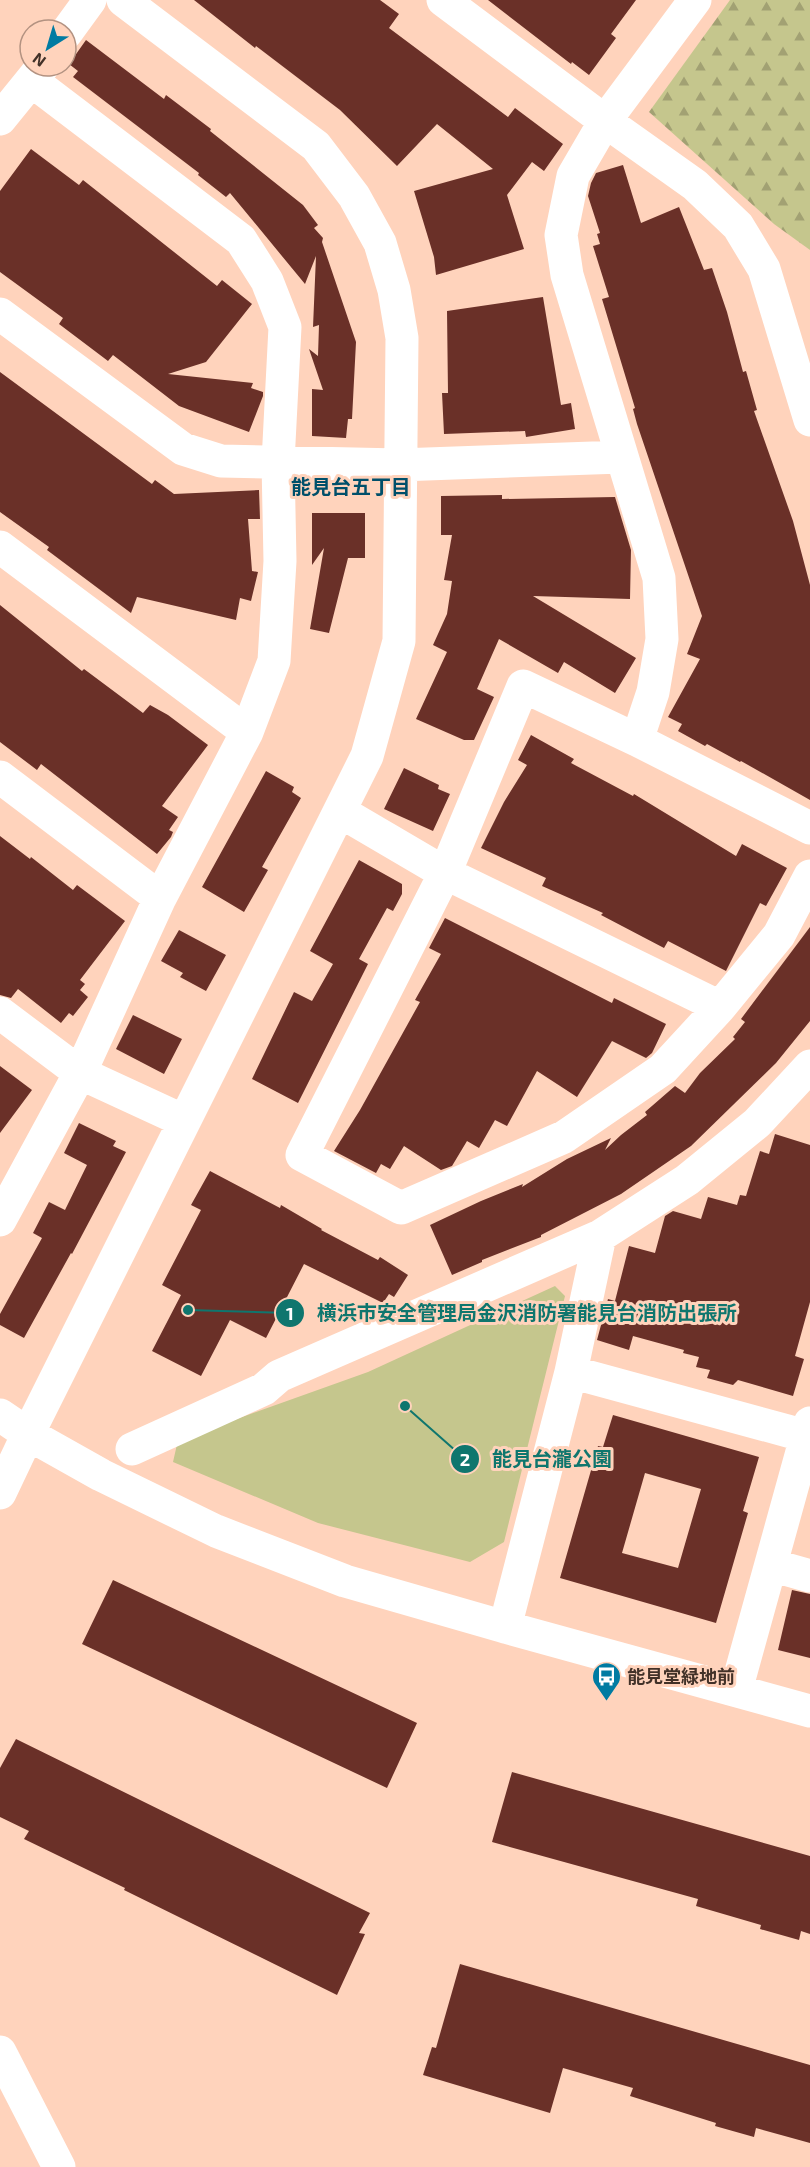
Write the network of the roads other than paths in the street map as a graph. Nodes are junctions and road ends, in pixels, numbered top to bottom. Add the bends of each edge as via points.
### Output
1 (90, 0) edge
2 (123, 0) edge
3 (443, 0) edge
4 (695, 0) edge
5 (77, 18) edge
6 (34, 78) edge
7 (42, 78) edge
8 (0, 119) edge
9 (605, 121) junction
10 (0, 314) edge
11 (810, 420) edge
12 (621, 457) junction
13 (278, 462) junction
14 (399, 465) junction
15 (0, 547) edge
16 (247, 732) junction
17 (637, 740) junction
18 (0, 777) edge
19 (341, 812) junction
20 (810, 828) edge
21 (445, 873) junction
22 (810, 876) edge
23 (160, 898) junction
24 (720, 1007) junction
25 (0, 1013) edge
26 (810, 1066) edge
27 (80, 1073) junction
28 (184, 1121) junction
29 (0, 1220) edge
30 (600, 1236) junction
31 (571, 1372) junction
32 (0, 1415) edge
33 (808, 1429) edge
34 (28, 1434) junction
35 (132, 1449) dead end
36 (0, 1493) edge
37 (771, 1565) junction
38 (810, 1576) edge
39 (505, 1627) junction
40 (736, 1690) junction
41 (810, 1711) edge
42 (0, 2052) edge
43 (58, 2167) edge

1 - 5 street
2 - 14 street via 316,146 354,196 380,243 394,290 402,338
3 - 9 street
4 - 9 street
6 - 8 street
7 - 13 street via 241,240 267,281 285,327
9 - 11 street via 695,184 738,226 764,268
9 - 12 street via 573,176 561,235 567,275
10 - 13 street via 183,449 221,461
12 - 14 street
12 - 17 street via 659,578 661,609 662,639 653,692
13 - 14 street
13 - 16 street via 280,561 274,661
14 - 19 street via 399,641 367,756
15 - 16 street
16 - 23 street
17 - 20 street
17 - 21 street via 523,686
18 - 23 street
19 - 21 street
19 - 28 street
21 - 24 street
21 - 24 street via 302,1155 400,1208 564,1137 663,1069
22 - 24 street via 779,935
23 - 27 street
25 - 27 street
26 - 30 street via 740,1138 687,1180
27 - 28 street
27 - 29 street
28 - 34 street
30 - 31 street
30 - 35 street via 279,1376 264,1389
31 - 33 street
31 - 39 street
32 - 34 street
33 - 37 street
34 - 36 street
34 - 39 street via 216,1531 345,1581
37 - 38 street
37 - 40 street
39 - 40 street
40 - 41 street
42 - 43 street

